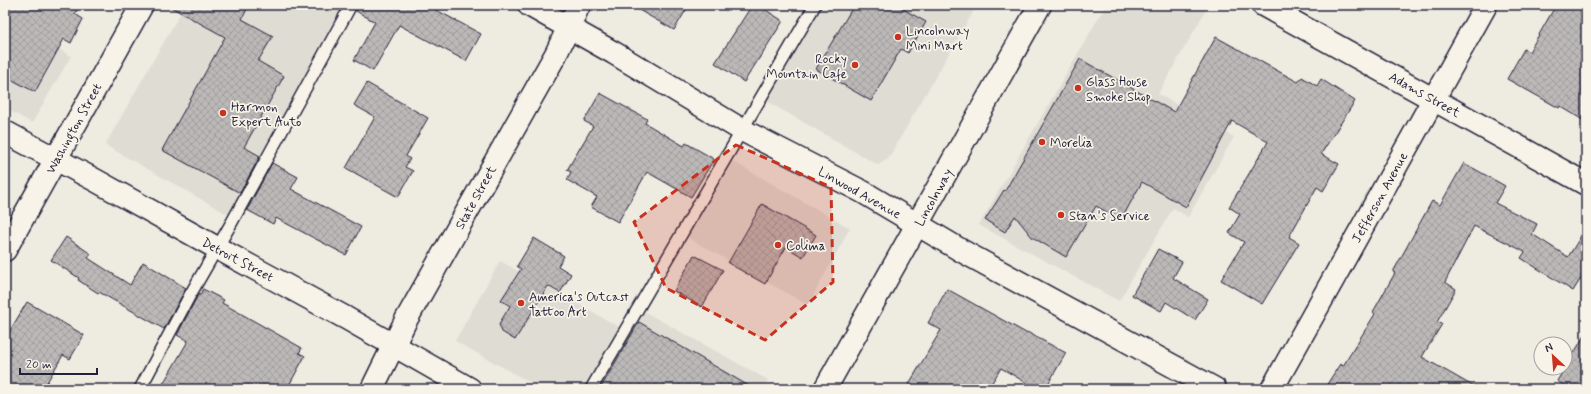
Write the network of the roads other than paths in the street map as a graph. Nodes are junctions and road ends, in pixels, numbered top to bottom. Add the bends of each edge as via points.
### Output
1 (142, 5) edge
2 (351, 5) edge
3 (528, 5) edge
4 (579, 5) edge
5 (815, 5) edge
6 (1040, 5) edge
7 (1263, 5) edge
8 (1486, 5) edge
9 (568, 28) junction
10 (1434, 99) junction
11 (742, 130) junction
12 (5, 132) edge
13 (56, 159) junction
14 (1586, 184) edge
15 (918, 224) junction
16 (217, 248) junction
17 (5, 250) edge
18 (394, 346) junction
19 (140, 389) edge
20 (372, 389) edge
21 (470, 389) edge
22 (591, 389) edge
23 (825, 389) edge
24 (1215, 389) edge
25 (1272, 389) edge

1 - 13 street, Washington Street
2 - 16 lane
3 - 9 street, Linwood Avenue
4 - 9 street, State Street
5 - 11 lane
6 - 15 street, Lincolnway
7 - 10 street, Adams Street
8 - 10 street, Jefferson Avenue
9 - 11 street, Linwood Avenue
9 - 18 street, State Street
10 - 14 street, Adams Street
10 - 25 street, Jefferson Avenue
11 - 15 street, Linwood Avenue via 863,192
11 - 22 lane
12 - 13 street, Detroit Street
13 - 16 street, Detroit Street
13 - 17 street, Washington Street
15 - 23 street, Lincolnway
15 - 24 street, Linwood Avenue via 962,251
16 - 18 street, Detroit Street
16 - 19 lane
18 - 20 street, State Street
18 - 21 street, Detroit Street

